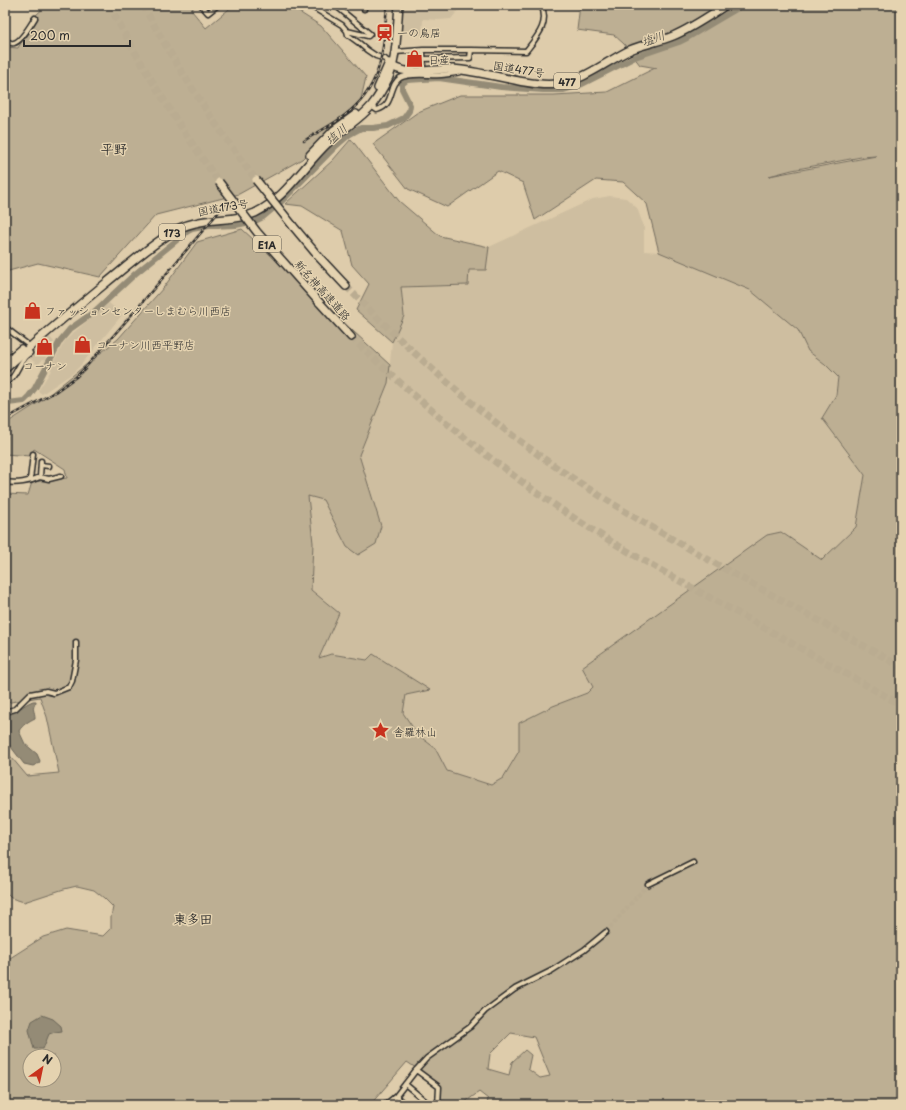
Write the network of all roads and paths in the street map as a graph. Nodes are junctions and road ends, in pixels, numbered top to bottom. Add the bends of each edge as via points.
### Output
1 (201, 5) edge
2 (218, 5) edge
3 (309, 5) edge
4 (335, 5) edge
5 (395, 5) edge
6 (399, 5) edge
7 (541, 5) edge
8 (726, 5) edge
9 (35, 18) dead end
10 (347, 31) junction
11 (5, 40) edge
12 (423, 50) junction
13 (471, 50) junction
14 (395, 52) junction
15 (423, 59) junction
16 (390, 64) junction
17 (464, 70) junction
18 (423, 71) junction
19 (371, 106) junction
20 (256, 180) tunnel mouth
21 (219, 182) tunnel mouth
22 (346, 286) tunnel mouth
23 (6, 328) edge
24 (351, 337) tunnel mouth
25 (27, 346) junction
26 (5, 363) edge
27 (5, 369) edge
28 (5, 383) edge
29 (33, 454) dead end
30 (49, 466) dead end
31 (61, 476) dead end
32 (40, 477) junction
33 (30, 480) junction
34 (5, 482) edge
35 (76, 642) dead end
36 (5, 712) edge
37 (693, 862) dead end
38 (648, 884) tunnel mouth
39 (606, 932) tunnel mouth
40 (416, 1070) junction
41 (405, 1084) junction
42 (396, 1096) junction
43 (385, 1105) edge
44 (405, 1105) edge
45 (430, 1105) edge
46 (438, 1105) edge

1 - 2 street via 208,13
3 - 10 street via 342,25
4 - 10 street via 370,34 368,36
5 - 16 highway, 国道173号 / 173
6 - 14 highway, 国道173号 / 173
7 - 13 street via 544,11 543,25 526,51
8 - 17 highway, 国道477号 / 477 via 674,36 632,49 595,71 556,84 540,84
9 - 11 street via 26,33 15,43
10 - 16 street via 348,35 366,50
12 - 13 street
12 - 14 street
12 - 15 street
13 - 15 street via 470,58
14 - 16 highway, 国道173号 / 173
15 - 18 street
16 - 18 highway, 国道477号 / 477 via 404,71
16 - 19 highway, 国道173号 / 173 via 390,75
16 - 25 highway, 国道173号 / 173 via 367,104 334,130 289,180 262,204 232,215 195,218 178,224 158,237
17 - 18 highway, 国道477号 / 477
17 - 19 street via 457,73 400,78 384,107 377,110
19 - 25 highway, 国道173号 / 173 via 328,143 269,204 254,213 196,222 168,235
20 - 22 highway, 新名神高速道路 / E1A, bridge
21 - 24 highway, 新名神高速道路 / E1A, bridge via 257,232
23 - 25 street
25 - 26 highway, 国道173号 / 173
25 - 27 highway, 国道173号 / 173
25 - 28 street via 30,352 14,376
29 - 33 street
30 - 32 street via 41,463
31 - 32 street via 49,479
32 - 33 street
33 - 34 street
35 - 36 street via 76,660 69,687 54,693 46,691 30,694 15,709
37 - 38 street
39 - 40 street via 551,971 515,989 485,1011 470,1027 427,1058
40 - 41 street
40 - 46 street via 439,1087
41 - 42 street
41 - 45 street
42 - 43 street
42 - 44 street

